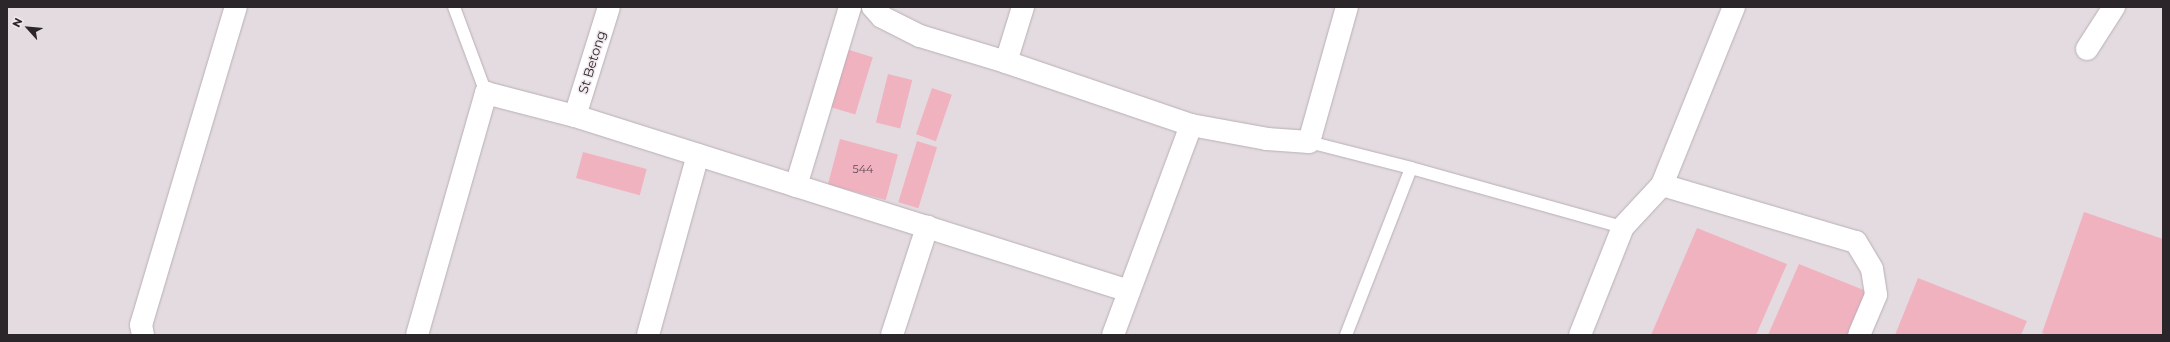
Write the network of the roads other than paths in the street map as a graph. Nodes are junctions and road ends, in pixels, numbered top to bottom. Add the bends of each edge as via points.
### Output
1 (236, 7) edge
2 (454, 7) edge
3 (610, 7) edge
4 (850, 7) edge
5 (873, 7) edge
6 (1023, 7) edge
7 (1347, 7) edge
8 (1734, 7) edge
9 (2114, 7) edge
10 (2087, 49) dead end
11 (1006, 62) junction
12 (486, 93) junction
13 (575, 116) junction
14 (1191, 126) junction
15 (1309, 142) junction
16 (698, 155) junction
17 (1411, 168) junction
18 (1662, 184) junction
19 (796, 186) junction
20 (927, 227) junction
21 (1623, 227) junction
22 (1128, 291) junction
23 (143, 335) edge
24 (417, 335) edge
25 (648, 335) edge
26 (892, 335) edge
27 (1113, 335) edge
28 (1346, 335) edge
29 (1580, 335) edge
30 (1859, 335) edge

1 - 23 street via 141,325
2 - 12 lane
3 - 13 street, St Betong
4 - 19 street
5 - 11 street via 882,17 920,36
6 - 11 street
7 - 15 street
8 - 18 street
9 - 10 street
11 - 14 street
12 - 13 street
12 - 24 street
13 - 16 street
14 - 15 street via 1267,139
14 - 22 street
15 - 17 lane
16 - 19 street
16 - 25 street
17 - 21 lane
17 - 28 lane
18 - 21 street
18 - 30 street via 1856,242 1872,269 1876,296
19 - 20 street
20 - 22 street
20 - 26 street
21 - 29 street
22 - 27 street

